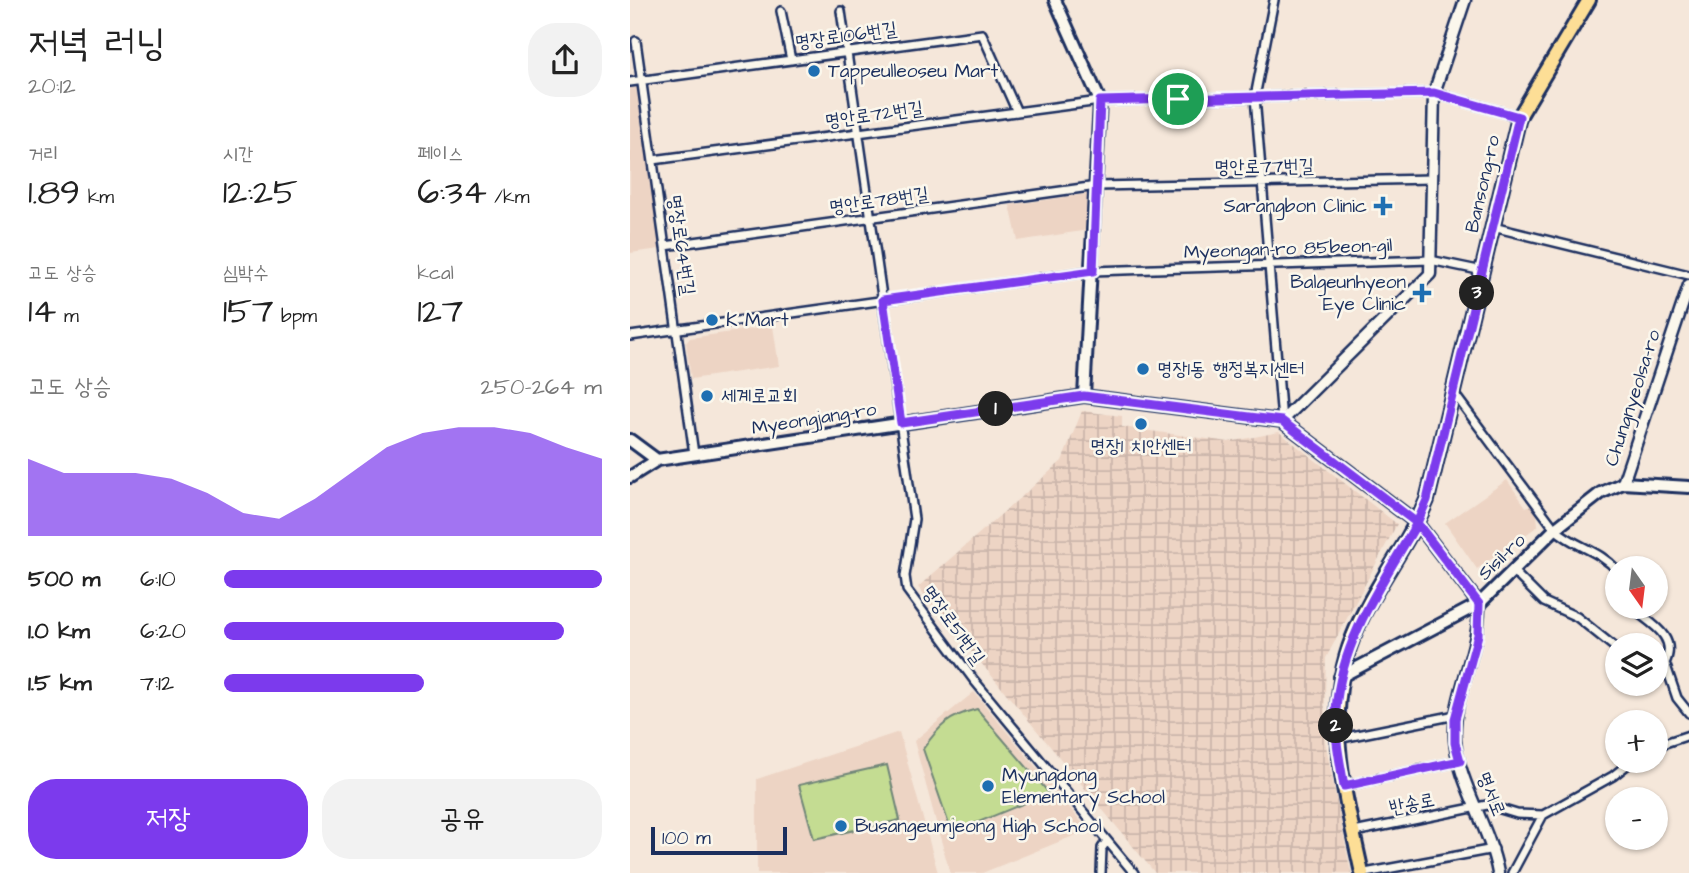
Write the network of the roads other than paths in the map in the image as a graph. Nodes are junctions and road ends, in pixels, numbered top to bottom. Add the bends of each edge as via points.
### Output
1 (1055, 0) edge
2 (1274, 0) edge
3 (1465, 0) edge
4 (1589, 0) edge
5 (781, 11) dead end
6 (841, 11) dead end
7 (636, 41) dead end
8 (847, 52) junction
9 (791, 60) junction
10 (642, 81) junction
11 (630, 82) edge
12 (1434, 93) junction
13 (1255, 97) junction
14 (1100, 101) junction
15 (1017, 112) junction
16 (1519, 117) junction
17 (859, 133) junction
18 (653, 160) junction
19 (1432, 179) junction
20 (1262, 183) junction
21 (1097, 186) junction
22 (871, 218) junction
23 (1493, 227) junction
24 (665, 246) junction
25 (1430, 260) junction
26 (1268, 265) junction
27 (1093, 271) junction
28 (1483, 271) junction
29 (1689, 275) edge
30 (1689, 285) edge
31 (883, 300) junction
32 (677, 329) junction
33 (630, 336) edge
34 (1453, 391) junction
35 (1084, 396) junction
36 (1282, 421) junction
37 (901, 423) junction
38 (630, 440) edge
39 (694, 454) junction
40 (657, 460) junction
41 (630, 477) edge
42 (1623, 483) junction
43 (1689, 487) edge
44 (1417, 523) junction
45 (1555, 529) junction
46 (1605, 556) edge
47 (1513, 571) junction
48 (1479, 604) junction
49 (1651, 620) edge
50 (1663, 633) edge
51 (1605, 639) edge
52 (1668, 672) edge
53 (1340, 677) junction
54 (1689, 713) edge
55 (1456, 715) junction
56 (1689, 735) edge
57 (1336, 739) junction
58 (1668, 742) edge
59 (1460, 761) junction
60 (1617, 773) edge
61 (1344, 786) junction
62 (1478, 807) junction
63 (1543, 816) junction
64 (1353, 832) junction
65 (1107, 841) junction
66 (1494, 849) junction
67 (1101, 873) edge
68 (1134, 873) edge
69 (1364, 873) edge
70 (1498, 873) edge
71 (1512, 873) edge

1 - 14 main road
2 - 13 street
3 - 12 street
4 - 16 main road, Bansong-ro
5 - 9 street
6 - 8 street, 명장로51번길
7 - 10 street, 명장로64번길
8 - 9 street, 명장로106번길
8 - 15 street, 명장로106번길 via 982,33
8 - 17 street, 명장로51번길
9 - 10 street, 명장로106번길
10 - 11 street, 명장로106번길
10 - 18 street, 명장로64번길
12 - 13 street, 명안로72번길
12 - 16 street, 명안로72번길
12 - 19 street
13 - 14 street, 명안로72번길
13 - 20 street
14 - 15 street, 명안로72번길
14 - 21 main road
15 - 17 street, 명안로72번길
16 - 23 main road, Bansong-ro
17 - 18 street, 명안로72번길
17 - 22 street, 명장로51번길
18 - 24 street, 명장로64번길
19 - 20 street, 명안로77번길
19 - 25 street
20 - 21 street, 명안로77번길
20 - 26 street
21 - 22 street, 명안로78번길
21 - 27 main road
22 - 24 street, 명안로78번길
22 - 31 street, 명장로51번길
23 - 28 main road, Bansong-ro
23 - 29 street
24 - 32 street, 명장로64번길
25 - 26 street, Myeongan-ro 85beon-gil
25 - 28 street, Myeongan-ro 85beon-gil
25 - 36 street via 1430,274
26 - 27 street, Myeongan-ro 85beon-gil
26 - 36 street
27 - 31 street, Myeongan-ro 85beon-gil
27 - 35 main road
28 - 34 main road, Bansong-ro
30 - 42 street, Chungnyeolsa-ro
31 - 32 street, Myeongan-ro 85beon-gil
31 - 37 street, 명장로51번길
32 - 33 street, Myeongan-ro 85beon-gil
32 - 39 street, 명장로64번길
34 - 44 main road, Bansong-ro via 1427,500
34 - 45 street
35 - 36 main road, Myeongjang-ro
35 - 37 main road, Myeongjang-ro
36 - 44 main road, Myeongjang-ro
37 - 39 main road, Myeongjang-ro
37 - 65 street, 명장로51번길 via 914,519 907,590 973,679
38 - 40 main road
39 - 40 main road, Myeongjang-ro
40 - 41 main road
42 - 43 main road
42 - 45 main road, Sisil-ro via 1601,493
44 - 48 main road, Myeongjang-ro
44 - 53 main road, Bansong-ro via 1361,621
45 - 46 street via 1570,542
45 - 47 main road, Sisil-ro
47 - 48 main road, Sisil-ro
47 - 51 street via 1544,602 1577,617
48 - 53 main road, Sisil-ro
48 - 55 street, 명서로 via 1478,635
49 - 50 street
52 - 54 street via 1677,698
53 - 57 main road, Bansong-ro
55 - 57 street
55 - 59 street, 명서로
56 - 58 street
57 - 61 main road, Bansong-ro
59 - 61 street, 반송로
59 - 62 street, 명서로
60 - 63 street
61 - 64 main road, Bansong-ro
62 - 63 street, 반송로
62 - 64 street, 반송로
62 - 66 street, 명서로
63 - 71 street
64 - 69 main road, Bansong-ro
65 - 67 street via 1102,848
65 - 68 street, 명장로51번길
66 - 69 street
66 - 70 street, 명서로

